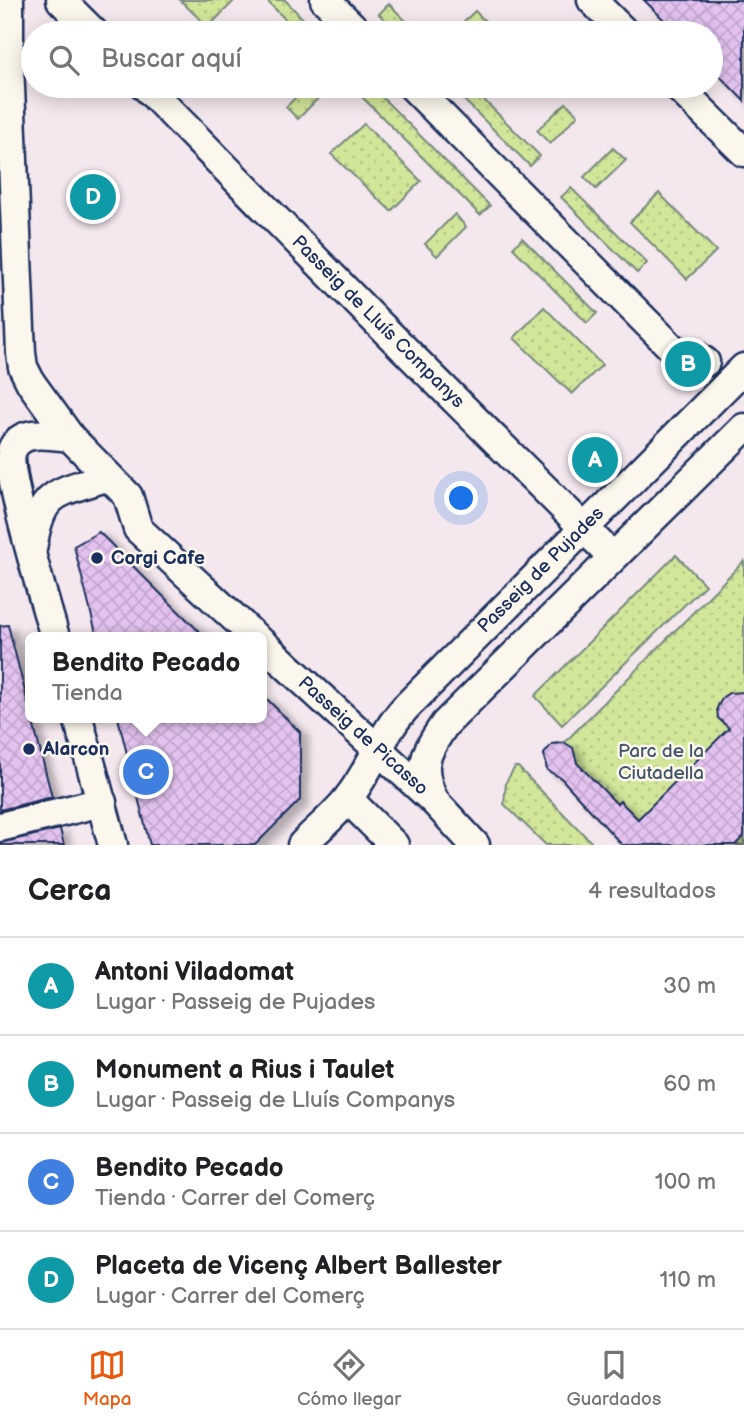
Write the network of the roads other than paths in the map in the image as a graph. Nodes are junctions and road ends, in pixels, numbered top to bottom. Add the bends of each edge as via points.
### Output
1 (9, 0) edge
2 (61, 0) edge
3 (325, 0) edge
4 (592, 0) edge
5 (82, 21) edge
6 (347, 21) edge
7 (613, 21) edge
8 (4, 61) edge
9 (157, 98) edge
10 (424, 98) edge
11 (689, 98) edge
12 (744, 152) edge
13 (8, 250) edge
14 (705, 362) dead end
15 (744, 368) edge
16 (744, 428) edge
17 (70, 437) junction
18 (106, 477) junction
19 (583, 528) junction
20 (31, 552) junction
21 (613, 557) junction
22 (54, 632) edge
23 (250, 632) edge
24 (267, 649) edge
25 (79, 723) edge
26 (376, 749) junction
27 (424, 759) junction
28 (364, 775) junction
29 (348, 799) junction
30 (434, 801) junction
31 (102, 802) junction
32 (0, 827) edge
33 (113, 845) edge
34 (302, 845) edge
35 (394, 845) edge
36 (475, 845) edge

1 - 8 street
2 - 5 street
3 - 6 street
4 - 7 street
8 - 13 street
9 - 19 street, Passeig de Lluís Companys
10 - 14 street via 675,351 691,353
11 - 12 street
13 - 17 street via 23,367
15 - 19 street, Passeig de Pujades
16 - 21 street
17 - 18 street
17 - 20 street via 33,434 12,449 10,460
18 - 20 street via 53,495 39,517
18 - 23 street via 128,496 138,529
19 - 21 street, Passeig de Lluís Companys
19 - 26 street, Passeig de Pujades via 394,720
20 - 22 street
21 - 27 street via 445,724
24 - 26 street, Passeig de Picasso
25 - 31 street
26 - 27 street
26 - 28 street, Passeig de Pujades
26 - 30 street, Passeig de Picasso
27 - 30 street, Passeig de Picasso
28 - 29 street, Passeig de Pujades
28 - 30 street via 410,788
29 - 34 street
29 - 35 street
30 - 36 street, Passeig de Picasso
31 - 32 street
31 - 33 street

